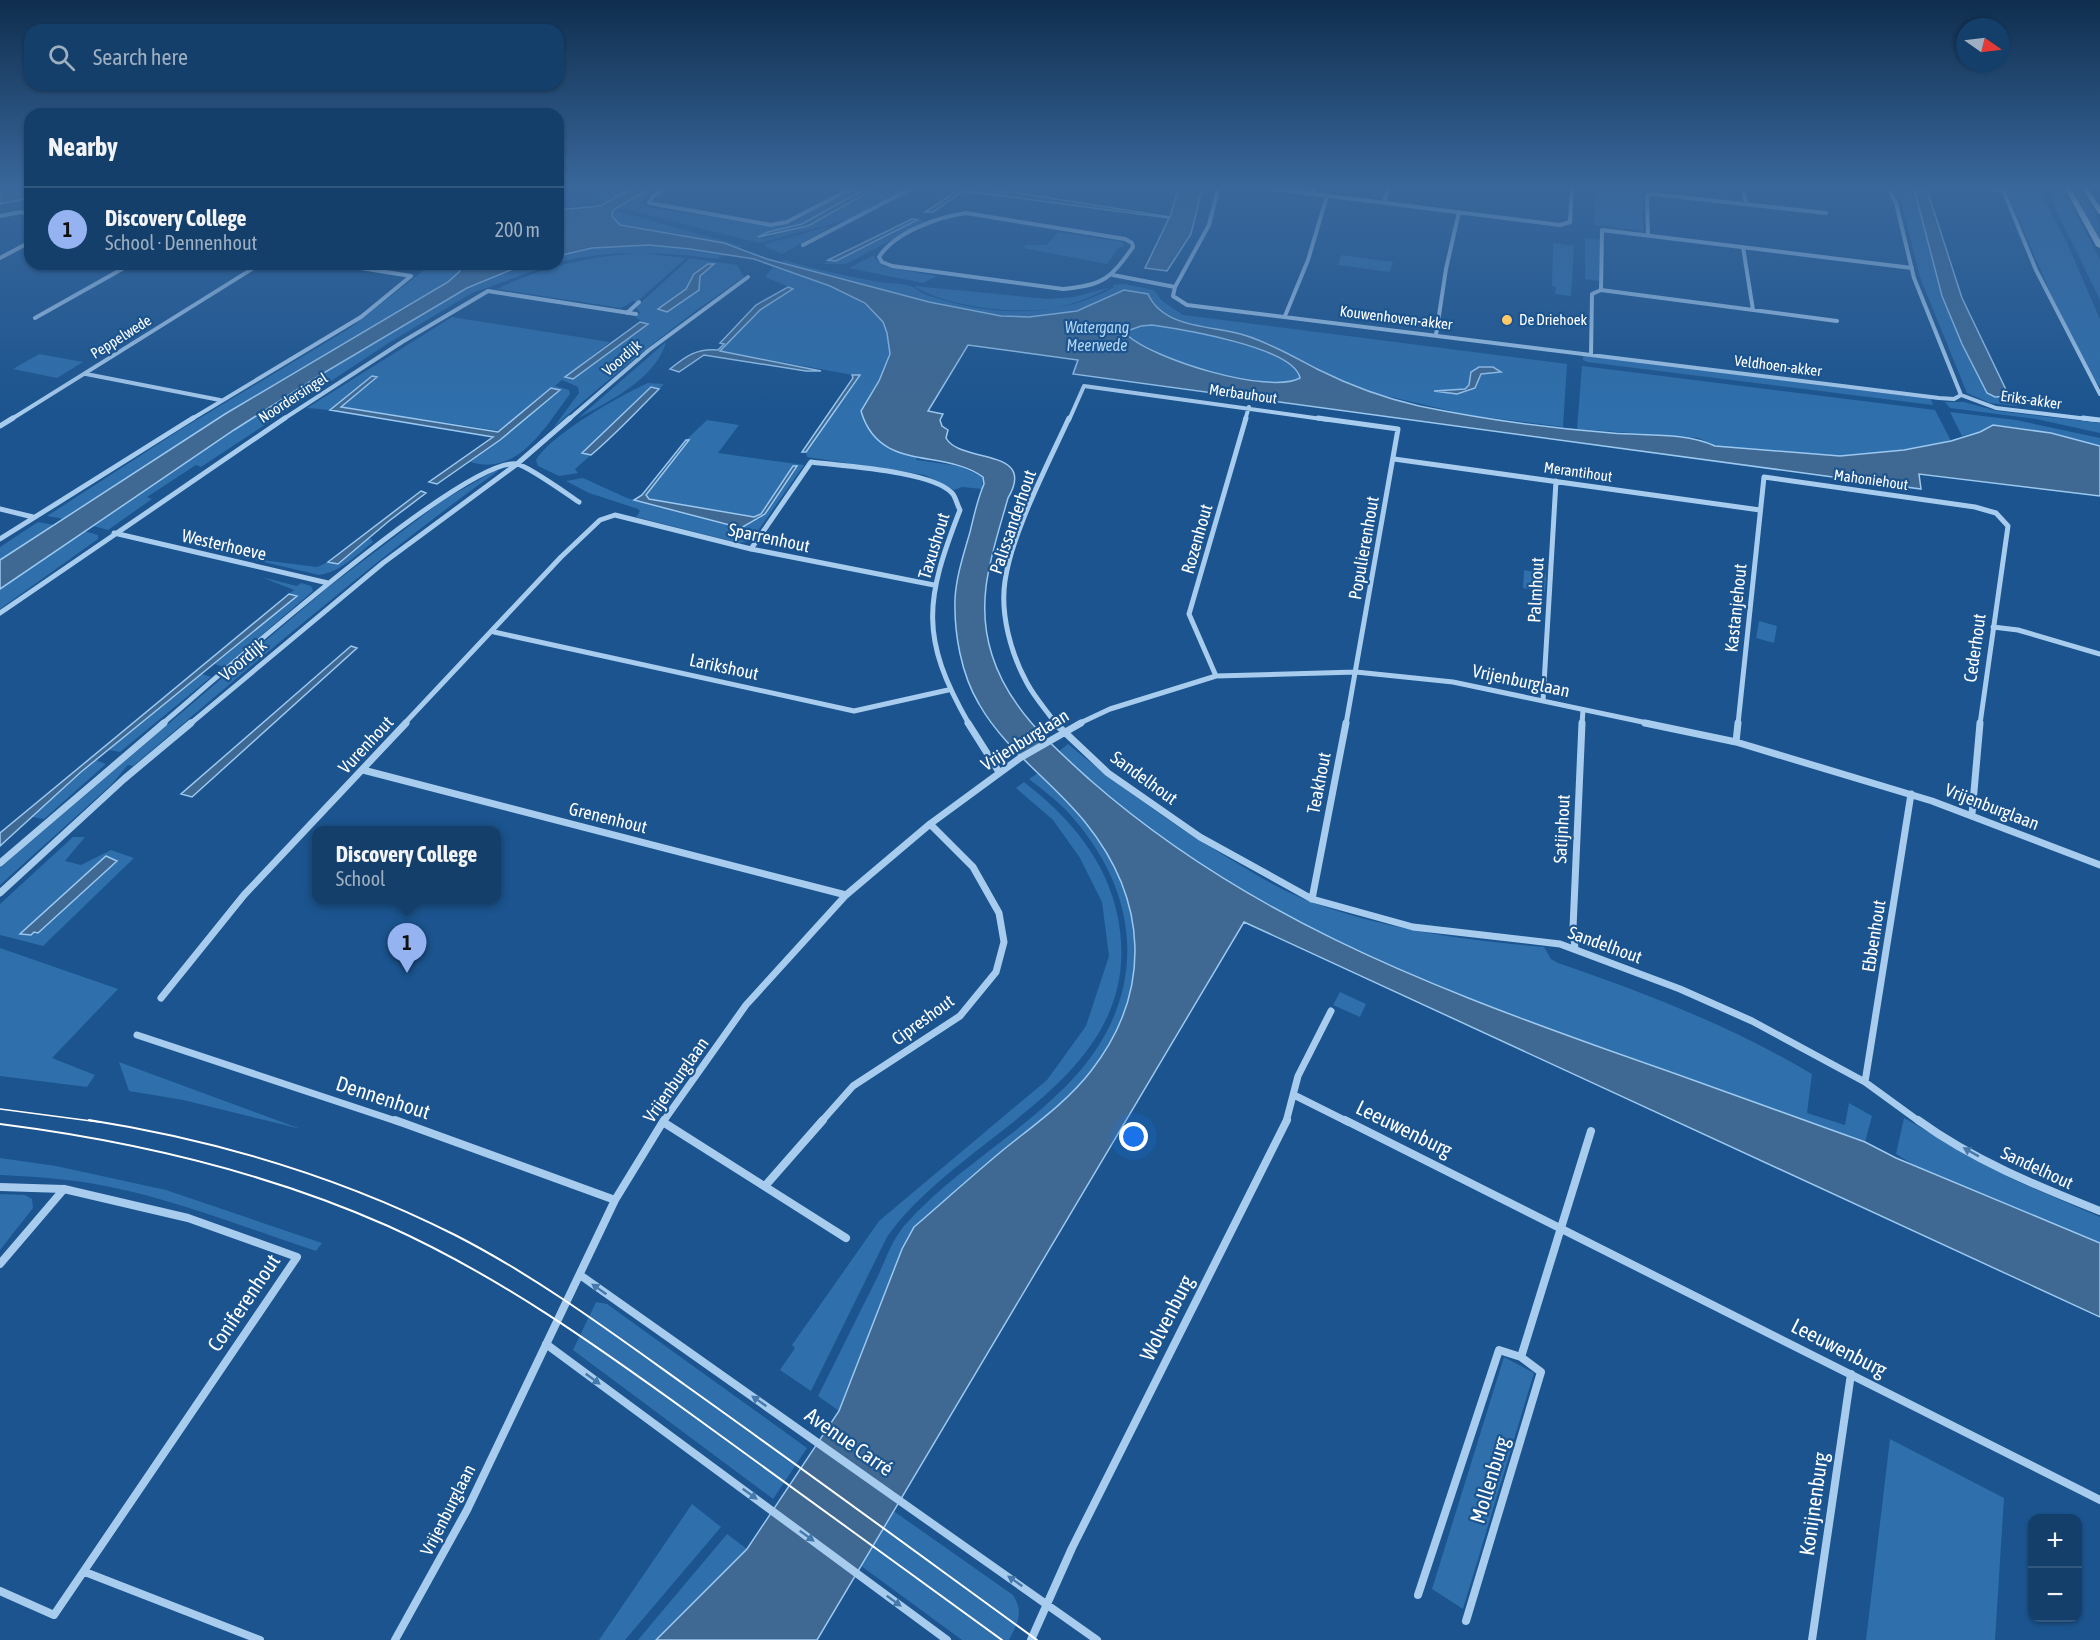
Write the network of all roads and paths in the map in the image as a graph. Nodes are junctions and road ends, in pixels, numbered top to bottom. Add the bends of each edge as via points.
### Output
1 (882, 262) edge
2 (1123, 262) edge
3 (1189, 262) edge
4 (1307, 262) edge
5 (1448, 262) edge
6 (1601, 262) edge
7 (1745, 262) edge
8 (1860, 262) edge
9 (1910, 262) edge
10 (2033, 262) edge
11 (1912, 268) junction
12 (120, 270) edge
13 (251, 270) edge
14 (374, 270) edge
15 (1113, 275) junction
16 (748, 277) dead end
17 (1175, 287) junction
18 (1601, 290) junction
19 (639, 302) dead end
20 (1753, 310) junction
21 (627, 313) junction
22 (636, 314) dead end
23 (1285, 316) junction
24 (35, 318) dead end
25 (1837, 321) dead end
26 (1436, 335) junction
27 (1591, 354) junction
28 (86, 374) junction
29 (1084, 386) joint
30 (2100, 394) edge
31 (1961, 395) junction
32 (220, 400) junction
33 (1249, 407) junction
34 (2100, 420) edge
35 (0, 426) edge
36 (1398, 429) joint
37 (1394, 459) junction
38 (517, 464) junction
39 (1764, 477) joint
40 (1556, 482) junction
41 (579, 502) dead end
42 (1975, 507) joint
43 (0, 509) edge
44 (1760, 510) junction
45 (33, 517) junction
46 (600, 520) joint
47 (114, 533) junction
48 (0, 539) edge
49 (751, 549) junction
50 (328, 583) junction
51 (934, 585) junction
52 (0, 613) edge
53 (1993, 627) junction
54 (494, 632) junction
55 (2100, 654) edge
56 (1356, 672) junction
57 (1216, 676) junction
58 (948, 690) junction
59 (1543, 701) junction
60 (1583, 710) junction
61 (1062, 732) junction
62 (1736, 742) junction
63 (363, 770) junction
64 (999, 772) junction
65 (1911, 794) junction
66 (1972, 814) junction
67 (930, 824) junction
68 (0, 863) edge
69 (2100, 865) edge
70 (0, 893) edge
71 (846, 895) junction
72 (1312, 899) junction
73 (1575, 949) junction
74 (161, 998) dead end
75 (1331, 1011) dead end
76 (137, 1035) dead end
77 (1865, 1082) junction
78 (1294, 1095) junction
79 (663, 1122) junction
80 (1591, 1131) dead end
81 (765, 1186) junction
82 (0, 1187) edge
83 (64, 1189) junction
84 (615, 1200) junction
85 (2100, 1211) edge
86 (1562, 1227) junction
87 (846, 1238) dead end
88 (0, 1264) edge
89 (580, 1275) junction
90 (546, 1344) junction
91 (1521, 1357) junction
92 (1851, 1374) junction
93 (2100, 1500) edge
94 (85, 1572) junction
95 (0, 1591) edge
96 (1418, 1595) dead end
97 (1047, 1604) junction
98 (1466, 1621) dead end
99 (260, 1640) edge
100 (395, 1640) edge
101 (947, 1640) edge
102 (1031, 1640) edge
103 (1097, 1640) edge
104 (1812, 1640) edge

1 - 15 street via 1054,288 1085,288
2 - 15 street
3 - 17 street
4 - 23 street
5 - 26 street
6 - 18 street
7 - 20 street
8 - 11 street
9 - 11 street
10 - 30 street
11 - 31 street
12 - 24 street
13 - 28 street, Peppelwede
14 - 32 street, Noordersingel via 411,276 361,317
15 - 17 street
16 - 38 street, Voordijk via 649,350
17 - 23 street, Kouwenhoven-akker via 1173,296 1187,305
18 - 20 street
18 - 27 street via 1592,294
19 - 21 street
20 - 25 street
21 - 22 street, Noordersingel
21 - 47 street, Noordersingel via 488,291 402,342
23 - 26 street, Kouwenhoven-akker
26 - 27 street, Kouwenhoven-akker
27 - 31 street, Veldhoen-akker via 1939,398 1954,399
28 - 32 street, Peppelwede
28 - 35 street, Peppelwede
29 - 33 street, Merbauhout
29 - 61 street, Palissanderhout via 1032,499 1005,581 1005,619 1016,659 1027,684
31 - 34 street, Eriks-akker via 1996,408
32 - 45 street, Noordersingel
33 - 36 street, Merbauhout
33 - 57 street, Rozenhout via 1189,614
36 - 37 street, Populierenhout
37 - 40 street, Merantihout
37 - 56 street, Populierenhout
38 - 41 street
38 - 50 street, Voordijk via 495,466 451,491
38 - 70 street, Voordijk via 383,562 124,779
39 - 42 street, Mahoniehout
39 - 44 street, Kastanjehout
40 - 44 street, Merantihout
40 - 59 street, Palmhout
42 - 53 street, Cederhout via 1996,513 2008,525
43 - 45 street
44 - 62 street, Kastanjehout
45 - 48 street, Noordersingel
46 - 49 street, Sparrenhout via 615,515
46 - 54 street, Vurenhout
47 - 50 street, Westerhoeve
47 - 52 street, Noordersingel
49 - 51 street, Sparrenhout
49 - 51 street, Taxushout via 811,462 923,478 953,494 960,510
50 - 68 street, Voordijk
51 - 58 street, Taxushout via 932,634
53 - 55 street via 2018,630
53 - 66 street, Cederhout
54 - 58 street, Larikshout via 854,711
54 - 63 street, Vurenhout
56 - 57 street, Vrijenburglaan
56 - 59 street, Vrijenburglaan via 1453,682
56 - 72 street, Teakhout
57 - 61 street, Vrijenburglaan via 1110,709
58 - 64 street, Taxushout
59 - 60 street, Vrijenburglaan
60 - 62 street, Vrijenburglaan
60 - 73 street, Satijnhout
61 - 64 street, Vrijenburglaan
61 - 72 street, Sandelhout via 1108,773 1200,837
62 - 65 street, Vrijenburglaan
63 - 71 street, Grenenhout
63 - 74 street, Vurenhout via 244,895
64 - 67 street, Vrijenburglaan
65 - 66 street, Vrijenburglaan
65 - 77 street, Ebbenhout
66 - 69 street, Vrijenburglaan
67 - 71 street, Vrijenburglaan
67 - 81 street, Cipreshout via 973,867 999,914 1004,942 996,972 960,1016 853,1086
71 - 79 street, Vrijenburglaan via 746,1005
72 - 73 street, Sandelhout via 1413,927
73 - 77 street, Sandelhout via 1752,1021
75 - 78 street, Wolvenburg via 1298,1076
76 - 84 street, Dennenhout via 463,1143
85 -> 77 street, Sandelhout via 2034,1185 1971,1153
78 - 86 street, Leeuwenburg
78 - 97 street, Wolvenburg via 1288,1118
79 - 81 street
79 - 84 street, Vrijenburglaan
80 - 86 street
81 - 87 street
82 - 83 street, Coniferenhout
83 - 88 street
83 - 94 street, Coniferenhout via 188,1218 297,1257
84 - 89 street, Vrijenburglaan
86 - 91 street
86 - 92 street, Leeuwenburg
89 - 90 street, Vrijenburglaan
97 -> 89 street, Avenue Carré
90 - 100 street, Vrijenburglaan via 466,1510
90 -> 101 street
91 - 96 street, Mollenburg via 1499,1350
91 - 98 street, Mollenburg via 1541,1372
92 - 93 street, Leeuwenburg
92 - 104 street, Konijnenburg
94 - 95 street, Coniferenhout via 54,1615
94 - 99 street
97 - 102 street, Wolvenburg
97 - 103 street, Avenue Carré

